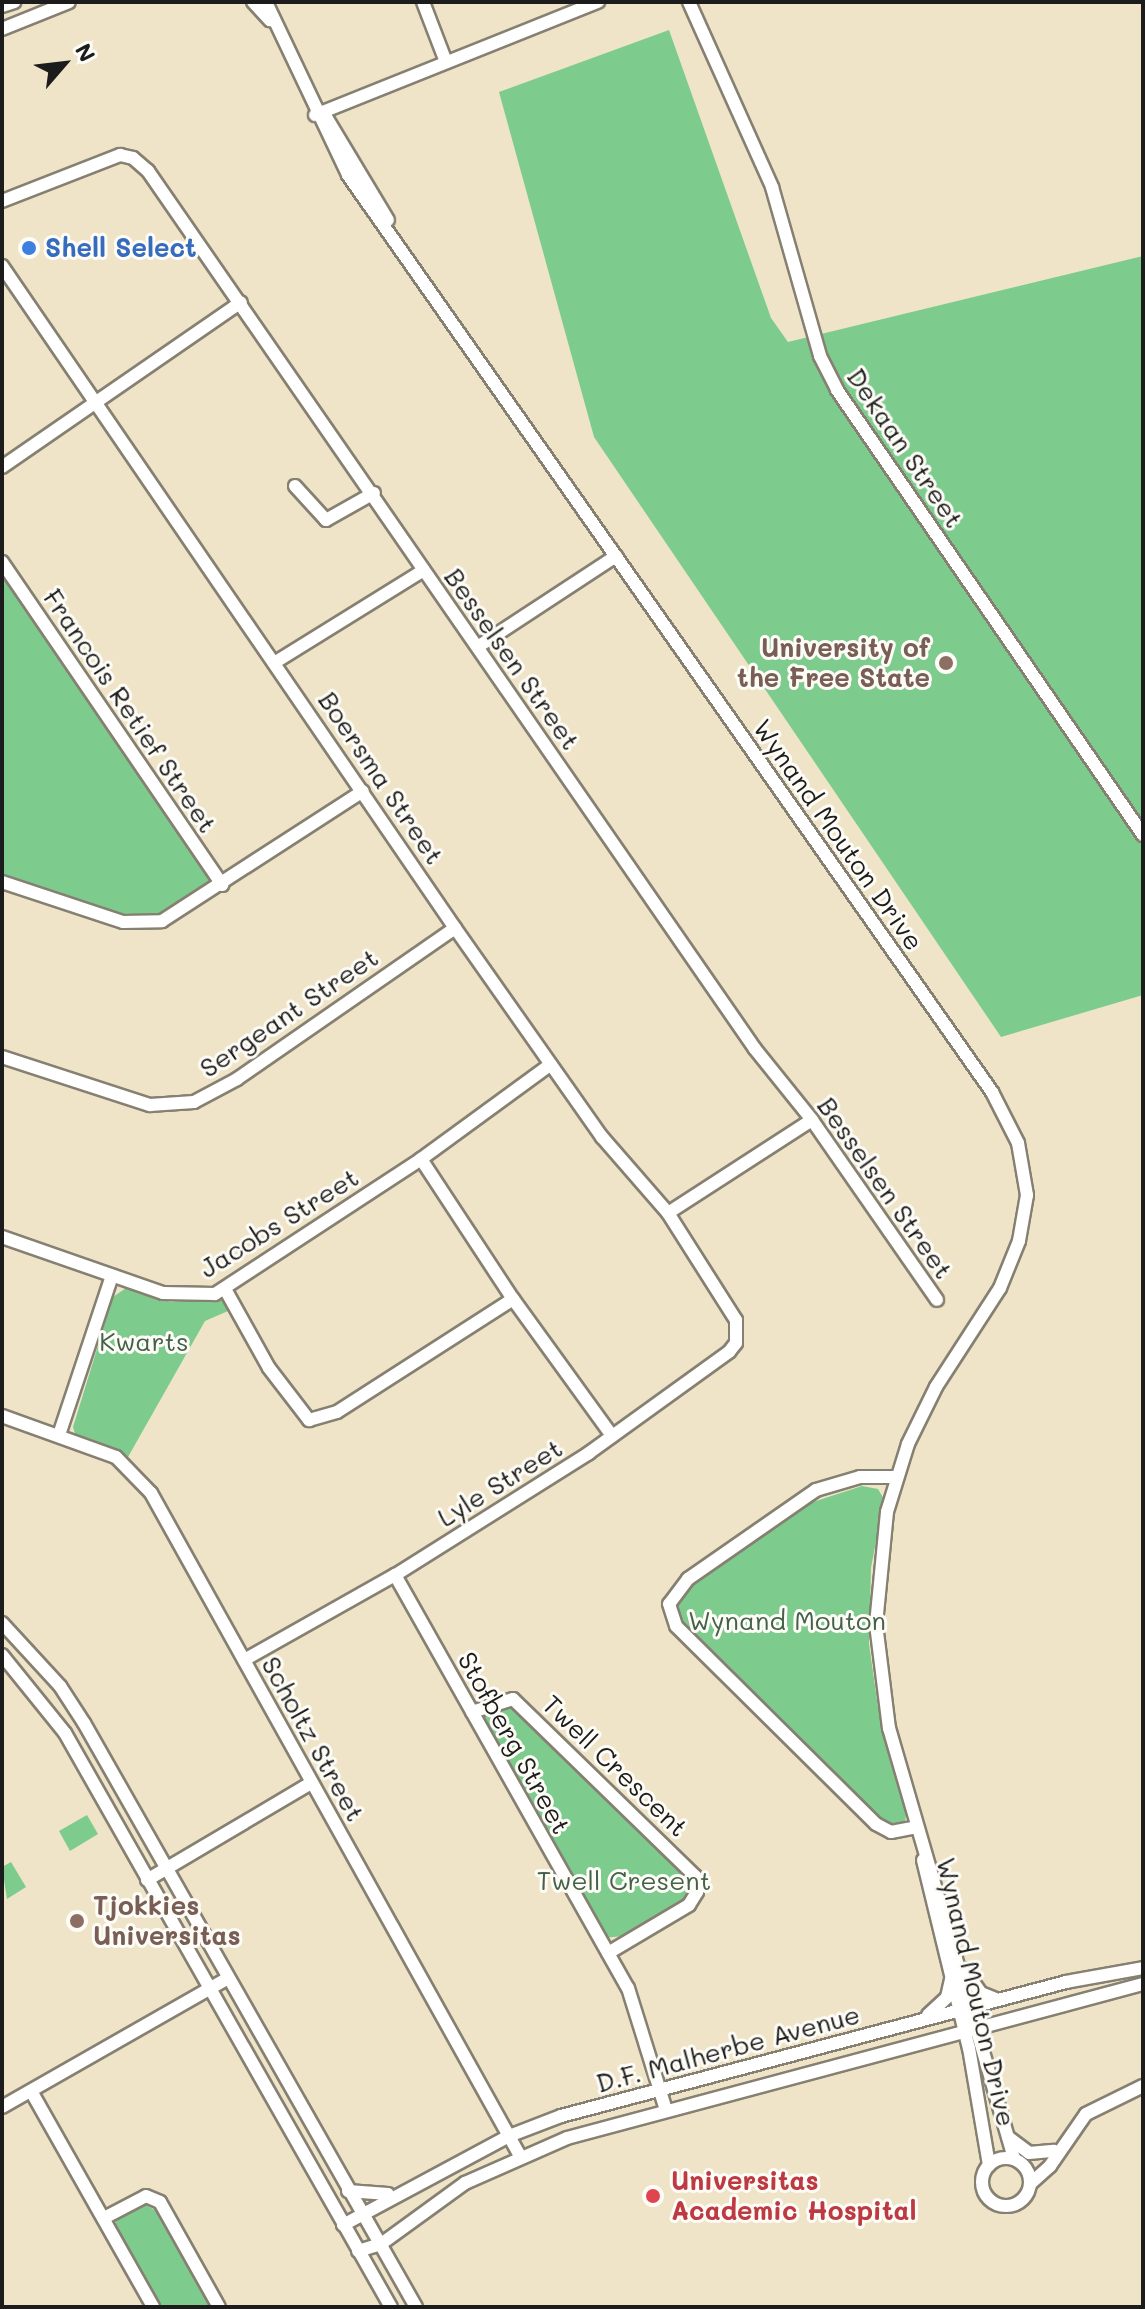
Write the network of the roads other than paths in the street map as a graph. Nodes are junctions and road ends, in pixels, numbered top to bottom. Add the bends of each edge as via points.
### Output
1 (14, 2) edge
2 (69, 2) edge
3 (253, 2) edge
4 (266, 2) edge
5 (275, 2) edge
6 (423, 2) edge
7 (598, 2) edge
8 (689, 2) edge
9 (2, 6) edge
10 (278, 28) junction
11 (2, 29) edge
12 (446, 62) junction
13 (344, 103) junction
14 (319, 113) junction
15 (330, 126) junction
16 (351, 169) junction
17 (2, 201) edge
18 (3, 269) edge
19 (241, 302) junction
20 (95, 404) junction
21 (2, 467) edge
22 (295, 486) dead end
23 (374, 493) junction
24 (616, 556) junction
25 (2, 562) edge
26 (424, 570) junction
27 (479, 646) junction
28 (274, 663) junction
29 (363, 791) junction
30 (1143, 835) edge
31 (2, 882) edge
32 (222, 885) junction
33 (455, 928) junction
34 (2, 1057) edge
35 (550, 1065) junction
36 (812, 1120) junction
37 (421, 1159) junction
38 (668, 1213) junction
39 (2, 1237) edge
40 (112, 1276) junction
41 (225, 1289) junction
42 (513, 1299) junction
43 (937, 1300) dead end
44 (730, 1309) joint
45 (2, 1416) edge
46 (59, 1435) junction
47 (612, 1436) junction
48 (896, 1477) junction
49 (395, 1575) junction
50 (2, 1623) edge
51 (24, 1645) junction
52 (5, 1658) edge
53 (244, 1660) junction
54 (472, 1712) junction
55 (311, 1783) junction
56 (918, 1828) junction
57 (167, 1868) junction
58 (147, 1880) junction
59 (608, 1953) junction
60 (957, 1956) junction
61 (1143, 1968) edge
62 (951, 1973) junction
63 (228, 1978) junction
64 (1143, 1984) edge
65 (207, 1987) junction
66 (998, 2000) junction
67 (965, 2009) junction
68 (914, 2022) junction
69 (970, 2028) junction
70 (1143, 2086) edge
71 (660, 2090) junction
72 (31, 2091) junction
73 (2, 2107) edge
74 (666, 2110) junction
75 (1006, 2135) junction
76 (509, 2136) junction
77 (1058, 2148) junction
78 (520, 2156) junction
79 (1018, 2161) junction
80 (989, 2165) junction
81 (1030, 2184) junction
82 (348, 2191) junction
83 (401, 2193) junction
84 (361, 2212) junction
85 (104, 2218) junction
86 (343, 2225) junction
87 (381, 2244) junction
88 (358, 2251) junction
89 (153, 2307) edge
90 (219, 2307) edge
91 (391, 2307) edge
92 (416, 2307) edge

1 - 9 street
2 - 11 street
3 - 10 street
4 - 10 street, Wynand Mouton Drive
5 - 14 street, Wynand Mouton Drive
6 - 12 street
7 - 12 street
8 - 30 street, Dekaan Street via 772,187 820,356 837,390
10 - 14 street, Wynand Mouton Drive
12 - 13 street
13 - 14 street
13 - 15 street
14 - 15 street, Wynand Mouton Drive
14 - 16 street, Wynand Mouton Drive
15 - 16 street, Wynand Mouton Drive
16 - 24 street, Wynand Mouton Drive
17 - 19 street, Besselsen Street via 104,159 133,158
18 - 20 street, Boersma Street
19 - 20 street
19 - 23 street, Besselsen Street
20 - 21 street
20 - 28 street, Boersma Street
22 - 23 street via 326,520
23 - 26 street, Besselsen Street
24 - 27 street
24 - 48 street, Wynand Mouton Drive via 992,1092 1018,1143 1027,1195 1012,1263 936,1387
25 - 32 street, Francois Retief Street
26 - 27 street, Besselsen Street
26 - 28 street
27 - 36 street, Besselsen Street via 755,1049
28 - 29 street, Boersma Street
29 - 32 street
29 - 33 street, Boersma Street
31 - 32 street via 133,925 178,915
33 - 34 street, Sergeant Street via 237,1079 194,1102 150,1105
33 - 35 street, Boersma Street
35 - 37 street, Jacobs Street
35 - 38 street, Boersma Street via 602,1137
36 - 38 street
36 - 43 street, Besselsen Street
37 - 41 street, Jacobs Street
37 - 42 street
38 - 44 street, Boersma Street
39 - 40 street, Jacobs Street
40 - 41 street, Jacobs Street via 182,1296
40 - 46 street
41 - 42 street via 269,1368 309,1420 337,1412
42 - 47 street
44 - 47 street, Lyle Street via 738,1332 729,1352
45 - 46 street, Scholtz Street
46 - 53 street, Scholtz Street via 116,1457 136,1474
47 - 49 street, Lyle Street
48 - 56 street, Wynand Mouton Drive via 881,1546 877,1655 889,1728
48 - 56 street, Wynand Mouton Drive via 838,1481 816,1490 688,1579 669,1604 676,1626 876,1824 891,1832
49 - 53 street, Lyle Street
49 - 54 street, Stofberg Street
50 - 51 street
51 - 52 street
51 - 57 street via 84,1723
52 - 58 street via 65,1733
53 - 55 street, Scholtz Street
54 - 59 street, Stofberg Street
54 - 59 street, Twell Crescent via 513,1699 696,1877 697,1892 689,1905
55 - 57 street
55 - 76 street, Scholtz Street
56 - 60 street, Wynand Mouton Drive
56 - 62 street, Wynand Mouton Drive
57 - 58 street
57 - 63 street
58 - 65 street
59 - 71 street, Stofberg Street via 639,2011
60 - 66 street via 981,1993
60 - 67 street, Wynand Mouton Drive
61 - 66 street, D.F. Malherbe Avenue
62 - 67 street, Wynand Mouton Drive
62 - 68 street via 942,2004
63 - 65 street
63 - 82 street
64 - 69 street, D.F. Malherbe Avenue
65 - 72 street
65 - 86 street
66 - 67 street, D.F. Malherbe Avenue
67 - 68 street, D.F. Malherbe Avenue
67 - 69 street, Wynand Mouton Drive
68 - 71 street, D.F. Malherbe Avenue
69 - 74 street, D.F. Malherbe Avenue
69 - 75 street, Wynand Mouton Drive
69 - 80 street, Wynand Mouton Drive
70 - 77 street via 1086,2114
71 - 74 street, Stofberg Street
71 - 76 street, D.F. Malherbe Avenue
72 - 73 street
72 - 85 street
74 - 78 street, D.F. Malherbe Avenue
75 - 77 street via 1029,2153
75 - 79 street, Wynand Mouton Drive
76 - 78 street, Scholtz Street
76 - 83 street, D.F. Malherbe Avenue
77 - 79 street via 1037,2162
77 - 81 street via 1050,2166
78 - 87 street, D.F. Malherbe Avenue via 445,2196
79 - 80 street
79 - 81 street
80 - 81 street via 983,2184 999,2205 1023,2199
82 - 83 street via 370,2196
82 - 84 street
83 - 84 street, D.F. Malherbe Avenue
84 - 86 street, D.F. Malherbe Avenue
84 - 87 street
85 - 89 street
85 - 90 street via 146,2196 160,2202
86 - 88 street
87 - 88 street, D.F. Malherbe Avenue
87 - 92 street
88 - 91 street

